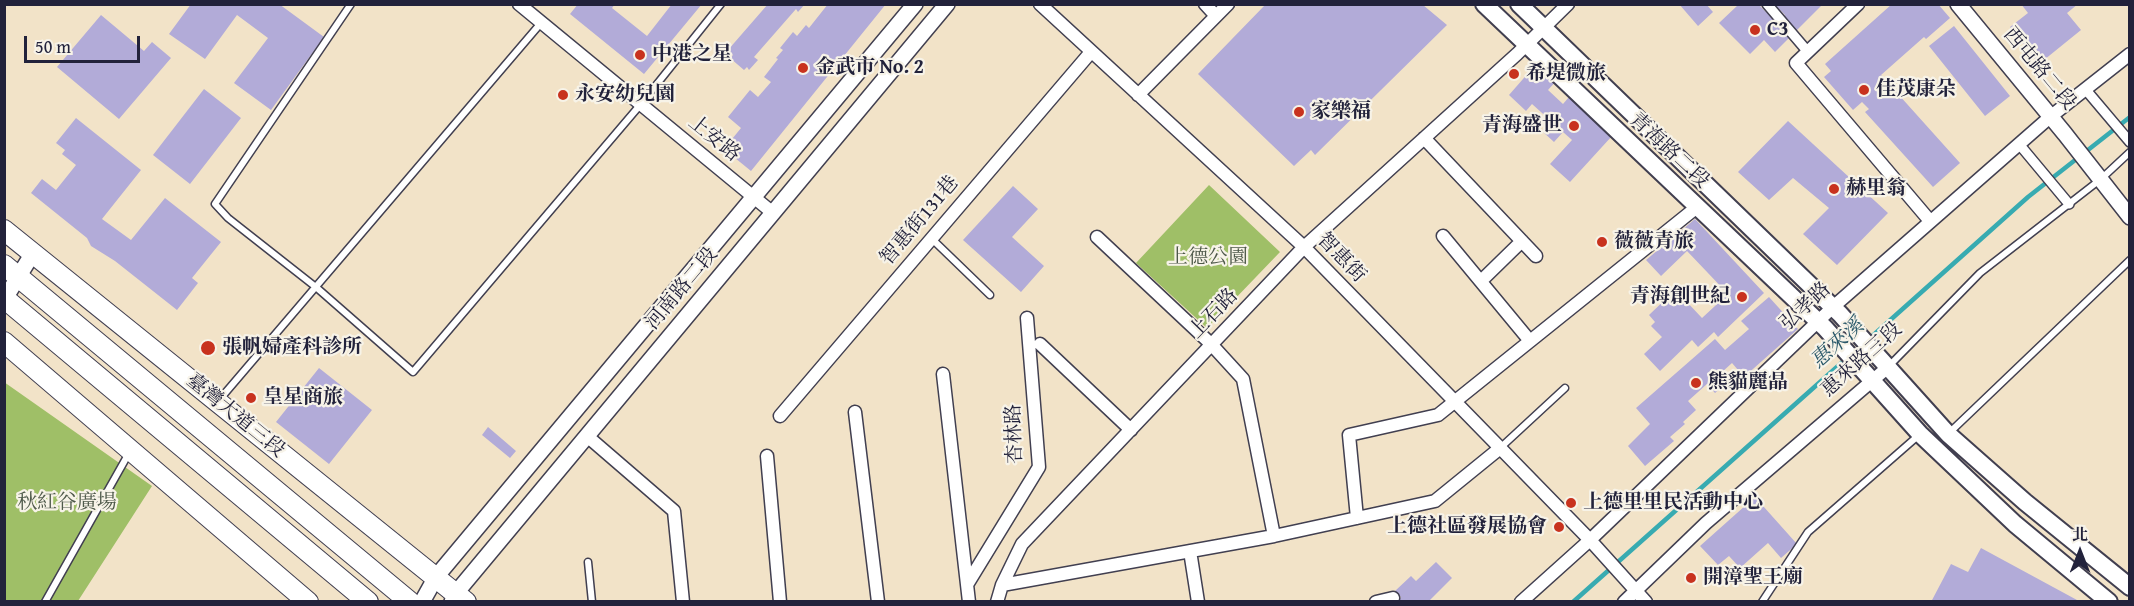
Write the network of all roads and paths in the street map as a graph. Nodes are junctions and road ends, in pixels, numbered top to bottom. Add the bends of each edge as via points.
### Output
1 (351, 4) edge
2 (519, 4) edge
3 (721, 4) edge
4 (915, 4) edge
5 (947, 4) edge
6 (1040, 4) edge
7 (1205, 4) edge
8 (1228, 4) edge
9 (1484, 4) edge
10 (1519, 4) edge
11 (1568, 4) edge
12 (1767, 4) edge
13 (1958, 4) edge
14 (1854, 6) edge
15 (1216, 16) junction
16 (541, 23) junction
17 (1544, 28) junction
18 (1527, 45) junction
19 (1091, 52) junction
20 (1808, 52) junction
21 (2130, 54) edge
22 (2086, 90) junction
23 (1138, 95) junction
24 (641, 104) junction
25 (2050, 117) junction
26 (1424, 138) junction
27 (2130, 142) edge
28 (2019, 144) junction
29 (2130, 153) edge
30 (2097, 175) junction
31 (754, 197) junction
32 (2069, 204) junction
33 (1697, 207) junction
34 (773, 213) junction
35 (2130, 217) edge
36 (1930, 221) junction
37 (4, 230) edge
38 (1443, 236) dead end
39 (1097, 237) dead end
40 (931, 238) junction
41 (1522, 241) junction
42 (1304, 247) junction
43 (33, 253) junction
44 (1536, 256) dead end
45 (2130, 260) edge
46 (12, 270) edge
47 (1481, 281) junction
48 (317, 288) junction
49 (990, 295) dead end
50 (5, 299) edge
51 (1836, 311) junction
52 (1027, 318) dead end
53 (1822, 325) junction
54 (1530, 341) junction
55 (4, 342) edge
56 (1040, 344) dead end
57 (1211, 344) junction
58 (1887, 368) junction
59 (943, 374) dead end
60 (1871, 381) junction
61 (1565, 388) dead end
62 (218, 402) junction
63 (1454, 402) junction
64 (855, 412) dead end
65 (780, 416) dead end
66 (1131, 430) junction
67 (1920, 434) junction
68 (1948, 434) junction
69 (587, 436) junction
70 (1499, 449) junction
71 (130, 450) junction
72 (767, 456) dead end
73 (1357, 518) junction
74 (1274, 536) junction
75 (1590, 540) junction
76 (1190, 551) junction
77 (588, 561) dead end
78 (436, 577) junction
79 (968, 583) junction
80 (1002, 585) junction
81 (2130, 587) edge
82 (1636, 591) junction
83 (1394, 598) dead end
84 (458, 599) edge
85 (45, 602) edge
86 (308, 602) edge
87 (368, 602) edge
88 (410, 602) edge
89 (422, 602) edge
90 (592, 602) edge
91 (683, 602) edge
92 (780, 602) edge
93 (878, 602) edge
94 (969, 602) edge
95 (997, 602) edge
96 (1198, 602) edge
97 (1376, 602) edge
98 (1521, 602) edge
99 (1624, 602) edge
100 (1646, 602) edge
101 (1762, 602) edge
102 (2109, 602) edge

1 - 48 lane via 215,204
2 - 16 street, 上安路
3 - 24 lane
4 - 31 street, 河南路二段
5 - 34 street, 河南路二段
6 - 19 street, 智惠街
7 - 15 street
8 - 15 street
9 - 18 main road, 青海路二段
10 - 17 main road, 青海路二段
11 - 17 street, 上石路
12 - 20 street
13 - 25 street, 西屯路二段
14 - 20 street
15 - 23 street
16 - 24 street, 上安路
16 - 48 lane
17 - 18 street, 上石路
17 - 51 main road, 青海路二段
18 - 26 street, 上石路
18 - 33 main road, 青海路二段
19 - 23 street, 智惠街
19 - 40 street, 智惠街131巷
20 - 36 street via 1796,63
21 - 22 street, 弘孝路
22 - 25 street, 弘孝路
22 - 27 street
23 - 42 street, 智惠街
24 - 31 street, 上安路
24 - 48 lane via 413,372
25 - 28 street, 弘孝路
25 - 30 street, 西屯路二段
26 - 41 street
26 - 42 street, 上石路
28 - 32 street
28 - 36 street, 弘孝路
29 - 30 lane, 惠來路三段
30 - 32 lane, 惠來路三段
30 - 35 street
31 - 34 street, 上安路
31 - 78 street, 河南路二段
32 - 58 lane, 惠來路三段 via 1980,273
33 - 53 main road, 青海路二段
33 - 54 street
34 - 69 street, 河南路二段
36 - 51 street, 弘孝路
37 - 43 main road, 臺灣大道三段
38 - 47 street
39 - 57 street
40 - 49 lane
40 - 65 street, 智惠街131巷
41 - 44 street
41 - 47 street
42 - 57 street, 上石路
42 - 63 street, 智惠街
43 - 46 street
43 - 62 main road, 臺灣大道三段
45 - 68 lane
46 - 50 street
46 - 88 main road, 臺灣大道三段
47 - 54 street
48 - 62 lane
50 - 87 main road
51 - 53 street, 弘孝路
51 - 58 main road, 青海路二段
52 - 79 street, 杏林路 via 1039,467
53 - 60 main road, 青海路二段
53 - 75 street, 弘孝路
54 - 63 street
55 - 71 main road
56 - 66 street
57 - 66 street, 上石路
57 - 74 street via 1243,379
58 - 60 street, 惠來路三段
58 - 68 main road
59 - 79 street
60 - 67 main road
60 - 82 street, 惠來路三段 via 1706,524
61 - 70 lane
62 - 78 main road, 臺灣大道三段
63 - 70 street, 智惠街
63 - 73 street via 1438,416 1349,435
64 - 93 street
66 - 80 street, 上石路 via 1022,544
67 - 101 lane via 1808,532
67 - 102 main road via 2015,524
68 - 81 main road
69 - 84 street, 河南路二段
69 - 91 street via 674,511
70 - 73 street via 1435,501
70 - 75 street, 智惠街
71 - 85 lane
71 - 86 main road
72 - 92 street
73 - 74 street
74 - 76 street
75 - 82 street, 智惠街
75 - 98 street, 弘孝路
76 - 80 street
76 - 96 street
77 - 90 lane
78 - 84 main road, 臺灣大道三段
78 - 89 street, 河南路二段
79 - 94 street
80 - 95 street, 上石路
82 - 99 street, 惠來路三段
82 - 100 street
83 - 97 street

